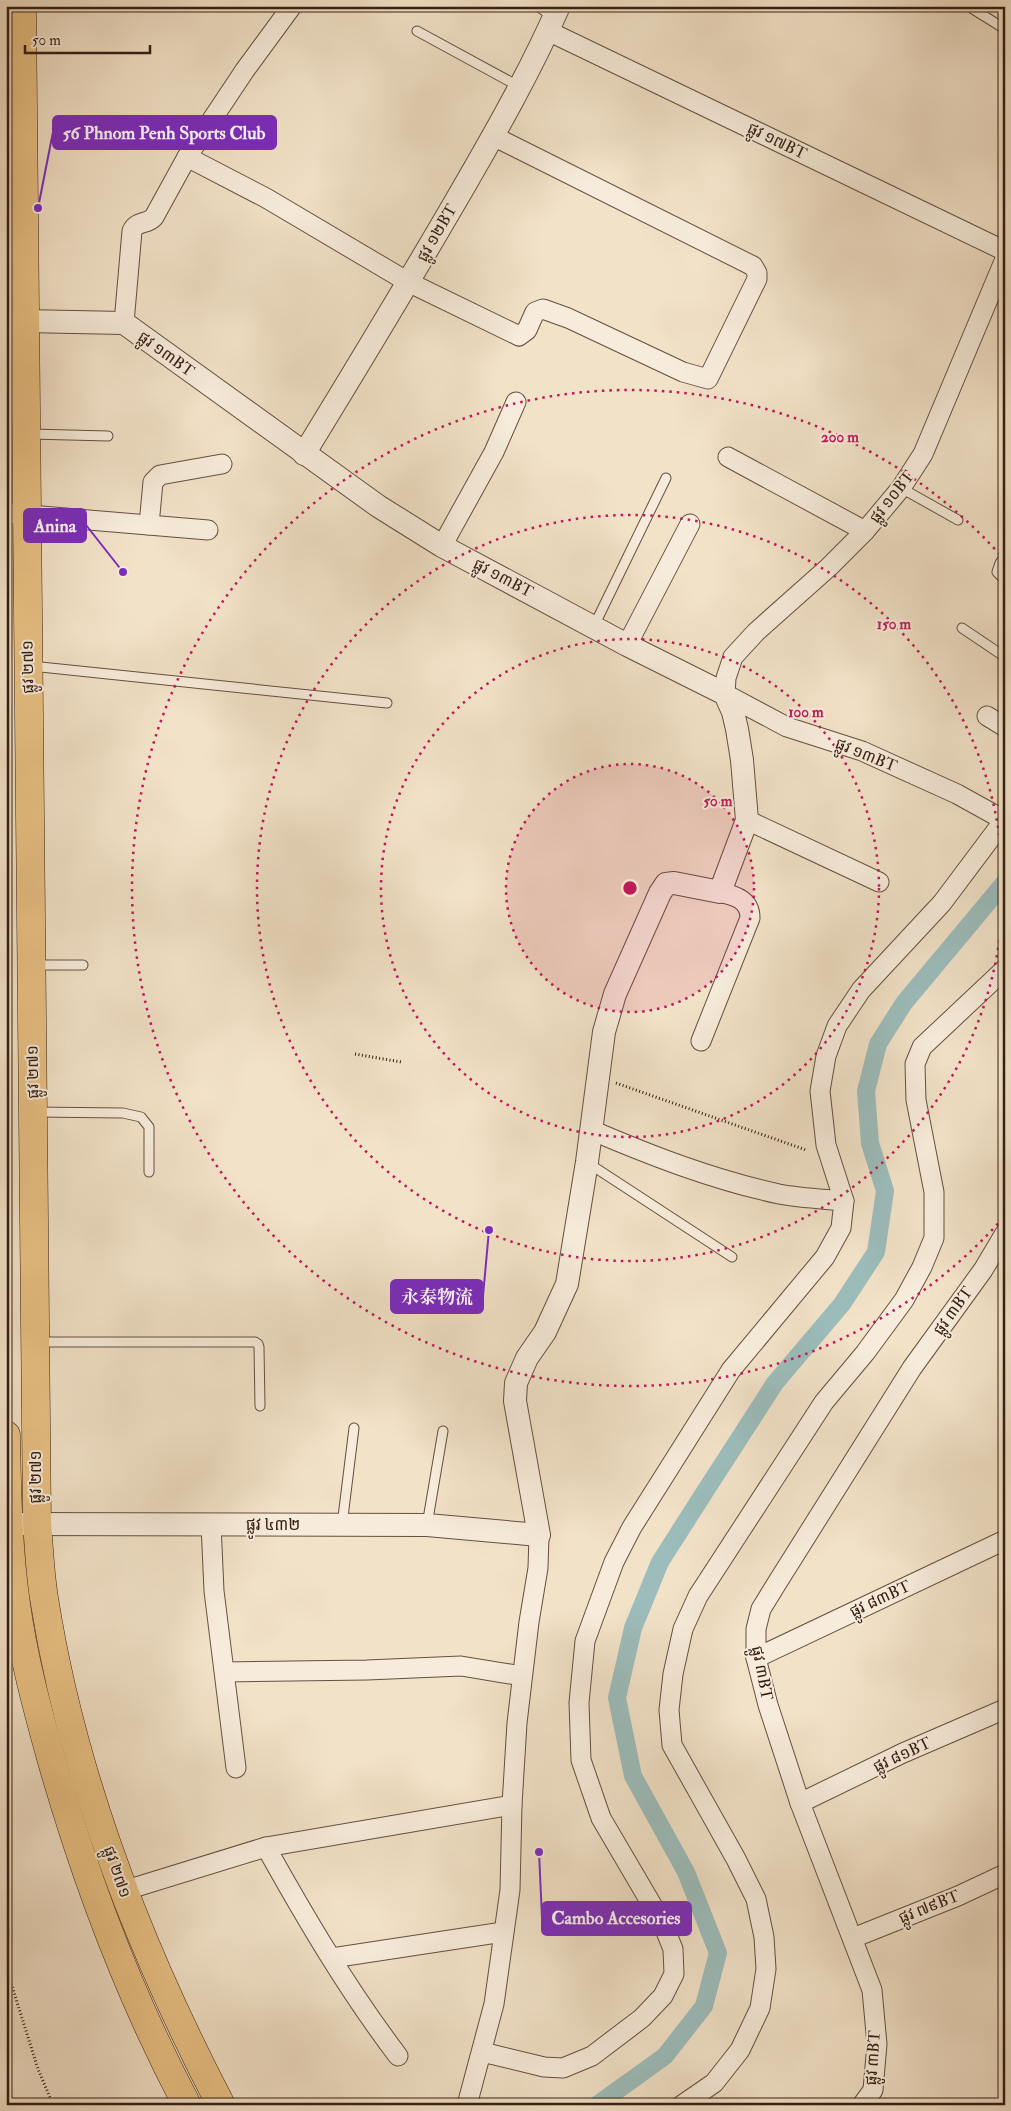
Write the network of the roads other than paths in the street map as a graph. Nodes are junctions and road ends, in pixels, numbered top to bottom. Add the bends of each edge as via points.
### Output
1 (22, 6) edge
2 (292, 6) edge
3 (968, 6) edge
4 (550, 15) edge
5 (1005, 29) edge
6 (417, 31) dead end
7 (520, 87) junction
8 (493, 136) junction
9 (187, 157) junction
10 (1005, 252) edge
11 (1005, 259) edge
12 (408, 282) junction
13 (24, 321) junction
14 (124, 323) junction
15 (516, 402) dead end
16 (25, 433) junction
17 (108, 436) dead end
18 (304, 454) junction
19 (728, 458) dead end
20 (222, 464) dead end
21 (666, 478) dead end
22 (901, 488) junction
23 (16, 514) edge
24 (958, 520) dead end
25 (690, 524) dead end
26 (149, 525) junction
27 (208, 530) dead end
28 (865, 531) junction
29 (442, 546) junction
30 (1005, 556) edge
31 (1005, 580) edge
32 (594, 626) junction
33 (962, 628) dead end
34 (628, 645) junction
35 (1005, 657) edge
36 (28, 666) junction
37 (725, 694) junction
38 (387, 703) dead end
39 (987, 716) dead end
40 (1005, 727) edge
41 (747, 820) junction
42 (1005, 820) edge
43 (879, 882) dead end
44 (720, 892) junction
45 (32, 964) junction
46 (83, 965) dead end
47 (1005, 970) edge
48 (701, 1041) dead end
49 (33, 1112) junction
50 (591, 1130) junction
51 (587, 1162) junction
52 (149, 1172) dead end
53 (844, 1201) junction
54 (1005, 1233) edge
55 (732, 1257) dead end
56 (35, 1342) junction
57 (260, 1406) dead end
58 (354, 1428) dead end
59 (443, 1431) dead end
60 (6, 1435) edge
61 (37, 1523) junction
62 (7, 1524) edge
63 (211, 1524) junction
64 (342, 1525) junction
65 (427, 1525) junction
66 (539, 1535) junction
67 (1005, 1540) edge
68 (756, 1658) junction
69 (225, 1672) junction
70 (522, 1676) junction
71 (1005, 1709) edge
72 (236, 1768) dead end
73 (800, 1803) junction
74 (512, 1805) junction
75 (266, 1847) junction
76 (1005, 1874) edge
77 (123, 1891) junction
78 (503, 1932) junction
79 (853, 1938) junction
80 (332, 1958) junction
81 (482, 2052) junction
82 (398, 2056) dead end
83 (187, 2105) edge
84 (221, 2105) edge
85 (467, 2105) edge
86 (682, 2105) edge
87 (862, 2105) edge

1 - 13 main road, ផ្លូវ ២៧១
2 - 9 street
3 - 5 lane
4 - 7 street, ផ្លូវ ១២BT
4 - 10 street, ផ្លូវ ១៧BT
6 - 7 lane
7 - 8 street, ផ្លូវ ១២BT
8 - 12 street, ផ្លូវ ១២BT
8 - 12 street via 753,266 756,279 711,376 704,380 682,372 543,309 535,312 527,330 519,336
9 - 12 street via 266,198
9 - 14 street via 154,217 138,223 132,231
11 - 22 street, ផ្លូវ ១០BT via 924,454
12 - 18 street, ផ្លូវ ១២BT
13 - 14 street, ផ្លូវ ១៣BT
13 - 16 main road, ផ្លូវ ២៧១
14 - 18 street, ផ្លូវ ១៣BT
15 - 29 street via 494,452
16 - 17 lane
16 - 23 main road, ផ្លូវ ២៧១
18 - 29 street, ផ្លូវ ១៣BT
19 - 28 street
20 - 26 street via 160,474 154,482
21 - 32 lane
22 - 24 lane
22 - 28 street, ផ្លូវ ១០BT
23 - 26 street
23 - 36 main road, ផ្លូវ ២៧១
25 - 34 street
26 - 27 street
28 - 37 street, ផ្លូវ ១០BT via 733,657
29 - 32 street, ផ្លូវ ១៣BT
30 - 31 lane via 998,572
32 - 34 street, ផ្លូវ ១៣BT
33 - 35 lane
34 - 37 street, ផ្លូវ ១៣BT
36 - 38 lane
36 - 45 main road, ផ្លូវ ២៧១
37 - 41 street via 737,729
37 - 42 street, ផ្លូវ ១៣BT via 787,727 871,755
39 - 40 street
41 - 43 street
41 - 44 street
42 - 53 street via 942,903 861,990 837,1026 826,1056 820,1091 826,1145
44 - 48 street via 736,896 746,904 750,918
44 - 50 street via 674,883 666,884 660,892 615,994 604,1032
45 - 46 lane
45 - 49 main road, ផ្លូវ ២៧១
47 - 86 street via 928,1040 915,1064 916,1100 934,1192 934,1238 922,1267 904,1300 824,1402 698,1596 683,1629 669,1710 672,1745 756,1899 764,1937 766,1969 760,2008 740,2050 714,2083
49 - 52 lane via 124,1113 141,1117 149,1127
49 - 56 main road, ផ្លូវ ២៧១
50 - 51 street
50 - 53 street via 669,1162 728,1180 781,1194
51 - 55 lane
51 - 66 street via 567,1284 516,1383 514,1402
53 - 81 street via 841,1228 825,1256 731,1370 632,1527 614,1562 584,1641 579,1703 581,1760 601,1818 662,1922 673,1949 674,1974 662,1996 642,2018 592,2056 564,2068 544,2067
54 - 68 street, ផ្លូវ ៣BT via 983,1270 912,1368 761,1609 756,1629
56 - 57 lane via 255,1342 259,1347
56 - 61 main road, ផ្លូវ ២៧១
58 - 64 lane
59 - 65 lane
60 - 62 main road, ផ្លូវ ២៧១
61 - 62 street, ផ្លូវ ៤៣២
61 - 63 street, ផ្លូវ ៤៣២
61 - 77 main road, ផ្លូវ ២៧១ via 44,1598 63,1692 90,1794
62 - 83 main road, ផ្លូវ ២៧១ via 16,1605 33,1694 63,1801 95,1900 156,2047
63 - 64 street, ផ្លូវ ៤៣២
63 - 69 street via 214,1590
64 - 65 street, ផ្លូវ ៤៣២
65 - 66 street, ផ្លូវ ៤៣២
66 - 70 street via 538,1568
67 - 68 street, ផ្លូវ ៨៣BT
68 - 73 street, ផ្លូវ ៣BT
69 - 70 street via 461,1666
69 - 72 street
70 - 74 street
71 - 73 street, ផ្លូវ ៨១BT via 903,1753
73 - 79 street, ផ្លូវ ៣BT
74 - 75 street
74 - 78 street via 510,1890
75 - 77 street
75 - 80 street
76 - 79 street, ផ្លូវ ៧៩BT
77 - 84 main road, ផ្លូវ ២៧១ via 184,2034
78 - 80 street
78 - 81 street via 494,2004
79 - 87 street, ផ្លូវ ៣BT via 872,1990 877,2044 873,2090
80 - 82 street
81 - 85 street

